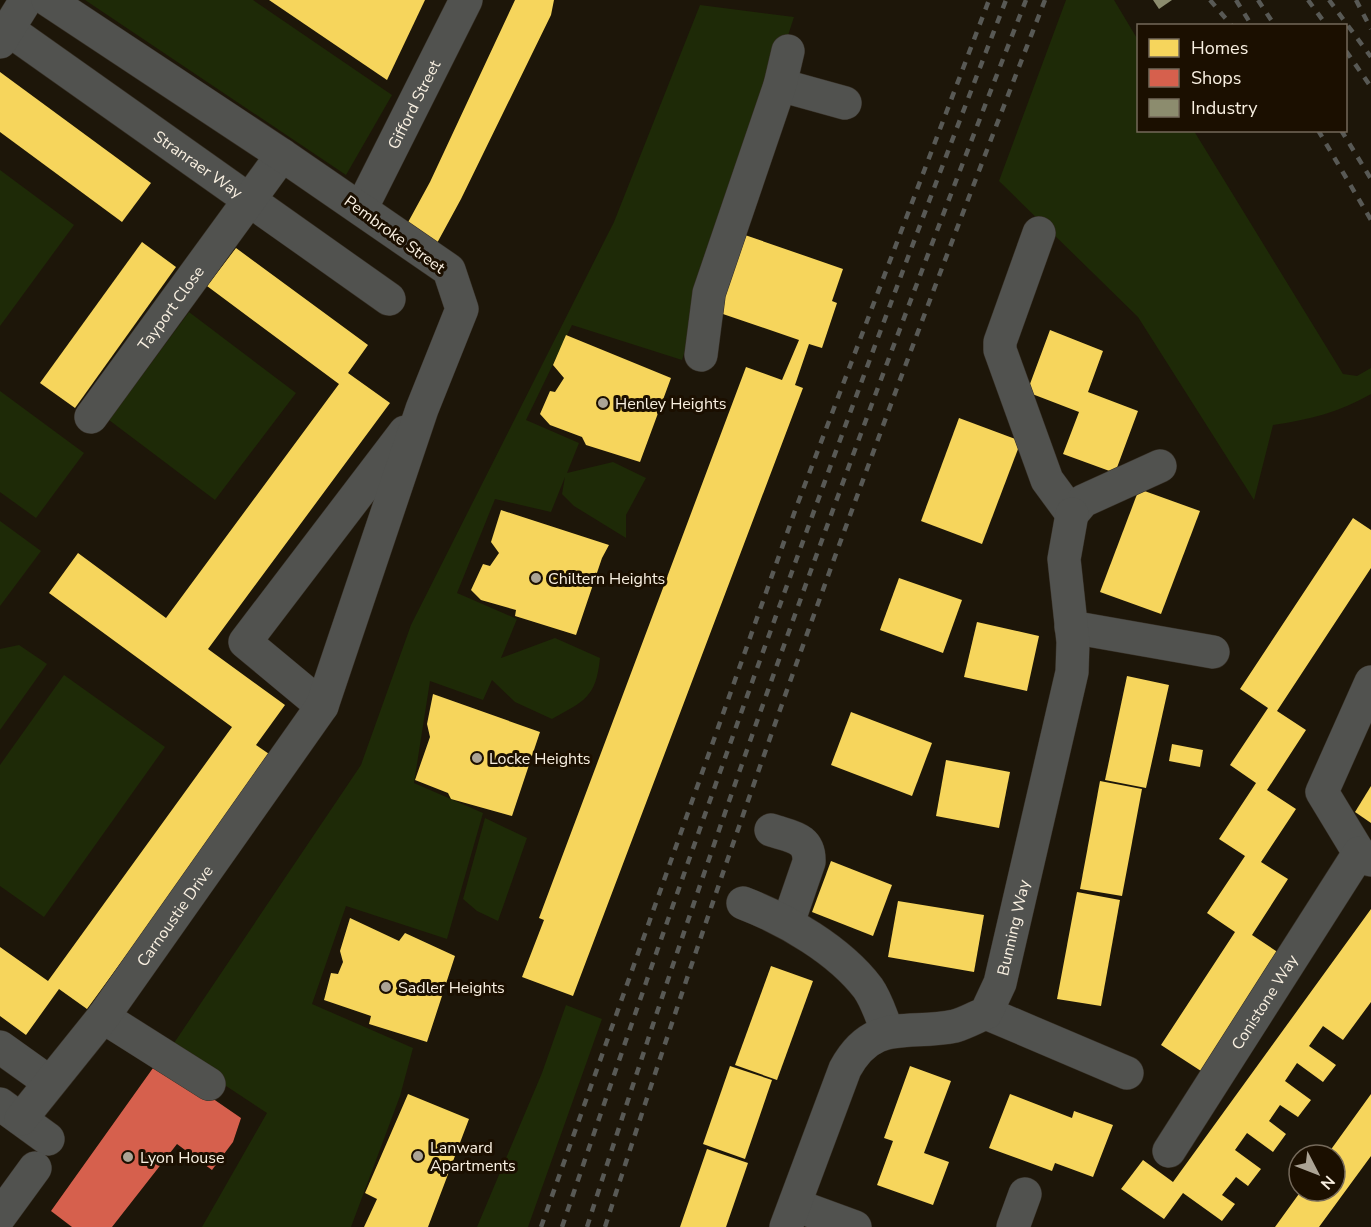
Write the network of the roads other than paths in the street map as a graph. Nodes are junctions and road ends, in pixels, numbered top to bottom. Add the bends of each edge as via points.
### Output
1 (26, 0) edge
2 (48, 0) edge
3 (466, 0) edge
4 (4, 36) edge
5 (788, 51) dead end
6 (780, 85) junction
7 (845, 103) dead end
8 (282, 155) junction
9 (249, 200) junction
10 (361, 209) junction
11 (1039, 233) dead end
12 (389, 299) dead end
13 (701, 356) dead end
14 (422, 409) junction
15 (91, 417) dead end
16 (1160, 466) dead end
17 (1072, 514) junction
18 (1071, 627) junction
19 (1213, 652) dead end
20 (1371, 682) edge
21 (322, 706) junction
22 (771, 830) dead end
23 (1365, 856) edge
24 (744, 903) dead end
25 (788, 923) junction
26 (986, 1013) junction
27 (103, 1017) junction
28 (887, 1030) junction
29 (0, 1047) edge
30 (1127, 1073) dead end
31 (49, 1082) junction
32 (209, 1084) dead end
33 (10, 1112) edge
34 (1169, 1150) dead end
35 (1026, 1194) dead end
36 (0, 1216) edge
37 (790, 1216) edge
38 (855, 1227) edge
39 (1013, 1227) edge

1 - 4 street, Stranraer Way
2 - 8 street, Pembroke Street
3 - 10 street, Gifford Street
4 - 9 street, Stranraer Way
5 - 6 street
6 - 7 street
6 - 13 street via 709,292
8 - 9 street, Tayport Close
8 - 10 street, Pembroke Street
9 - 12 street, Stranraer Way
9 - 15 street, Tayport Close
10 - 14 street, Pembroke Street via 448,270 462,309
11 - 17 street via 1000,350 1047,480
14 - 21 street, Pembroke Street
14 - 21 street via 245,642
16 - 17 street via 1083,501
17 - 18 street, Bunning Way via 1065,559
18 - 19 street
18 - 26 street, Bunning Way via 1072,672 1000,983
20 - 23 street, Conistone Way via 1322,792
21 - 27 street, Carnoustie Drive
22 - 25 street via 808,846 809,862
23 - 34 street, Conistone Way
24 - 25 street
25 - 28 street via 846,965 868,989
26 - 28 street via 956,1025
26 - 30 street
27 - 31 street, Carnoustie Drive
27 - 32 street
28 - 37 street via 855,1051 844,1069
29 - 31 street
31 - 33 street, Carnoustie Drive
33 - 36 street, Carnoustie Drive via 41,1154
35 - 39 street
37 - 38 street

